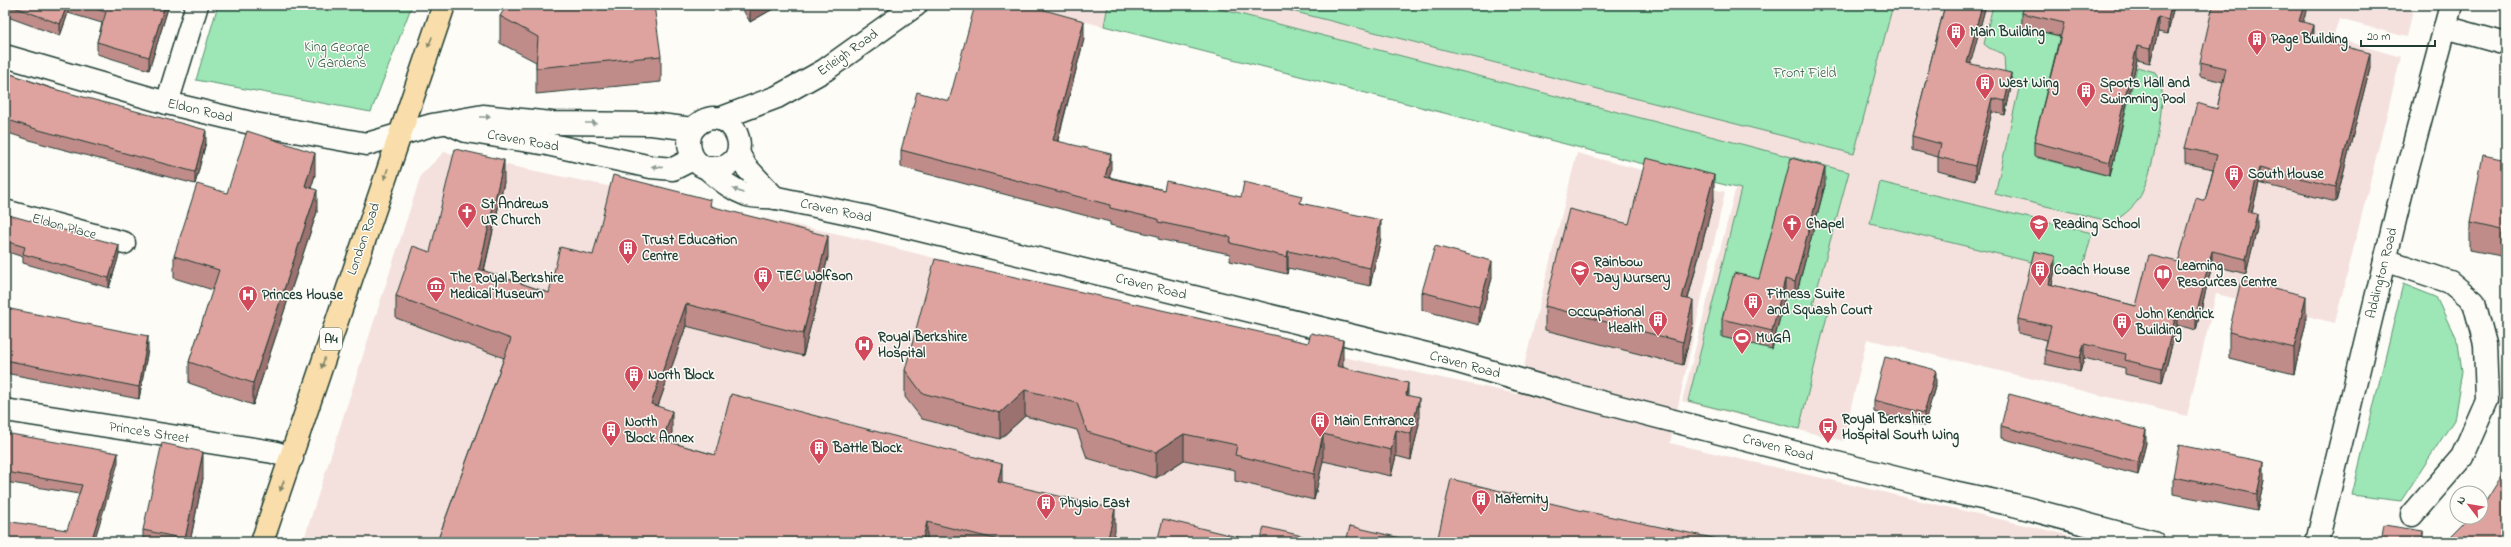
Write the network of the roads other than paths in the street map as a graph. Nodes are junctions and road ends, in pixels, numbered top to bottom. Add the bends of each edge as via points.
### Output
1 (197, 5) edge
2 (444, 5) edge
3 (916, 5) edge
4 (2451, 5) edge
5 (2445, 27) junction
6 (2506, 44) edge
7 (5, 56) edge
8 (777, 97) junction
9 (167, 103) junction
10 (719, 119) junction
11 (447, 122) junction
12 (693, 129) junction
13 (399, 136) junction
14 (738, 145) junction
15 (701, 164) junction
16 (775, 198) junction
17 (5, 211) edge
18 (124, 243) dead end
19 (2385, 260) junction
20 (5, 410) edge
21 (292, 458) junction
22 (2412, 515) dead end
23 (262, 542) edge
24 (2154, 542) edge
25 (2317, 542) edge

1 - 9 street
2 -> 13 main road, London Road / A4
3 - 8 street, Erleigh Road via 825,70
4 - 5 street, Addington Road
5 - 6 street
5 - 19 street, Addington Road
7 - 9 street, Eldon Road
8 - 10 street, Erleigh Road
8 - 14 street, Erleigh Road
9 - 13 street, Eldon Road via 255,124 367,144
10 - 12 street via 705,120
10 - 14 street via 731,125
11 -> 12 street, Craven Road via 483,116 552,123 651,124
11 - 13 street, Craven Road
15 -> 11 street, Craven Road via 673,169 651,167 547,144 466,131
12 - 15 street via 689,147
13 -> 21 main road, London Road / A4
14 - 15 street, Craven Road via 732,162 725,166
14 - 16 street via 746,167
16 -> 15 street, Craven Road via 748,195 726,186
16 - 24 street, Craven Road via 870,218 1454,361 1558,391 1801,454 2014,505
17 - 18 street, Eldon Place
19 - 22 street via 2450,282 2474,302 2485,344 2487,400 2462,457
19 - 25 street, Addington Road
20 - 21 street, Prince's Street via 273,452
21 -> 23 main road, London Road / A4

